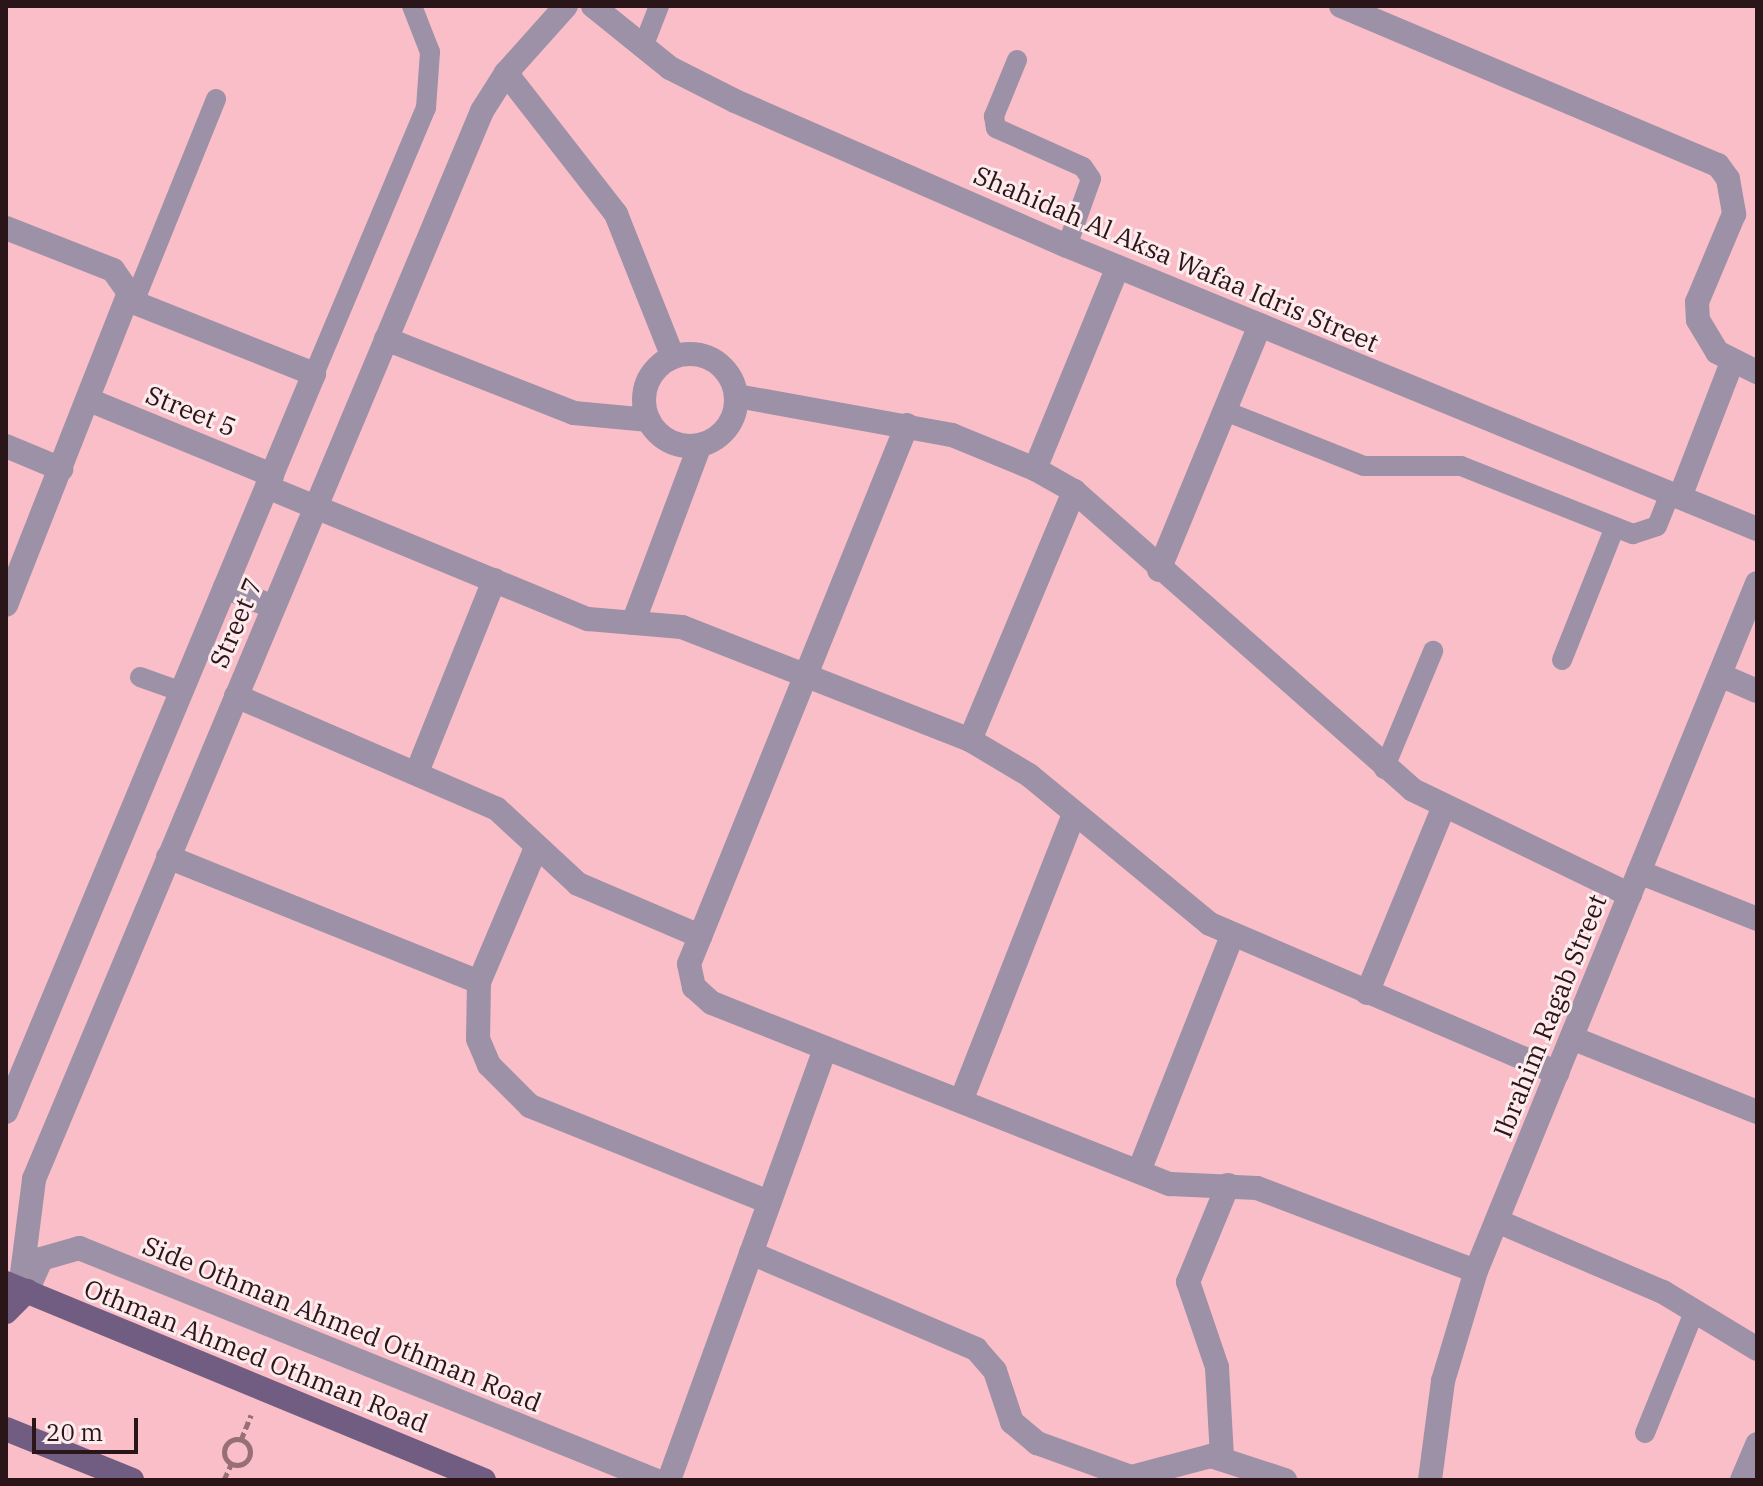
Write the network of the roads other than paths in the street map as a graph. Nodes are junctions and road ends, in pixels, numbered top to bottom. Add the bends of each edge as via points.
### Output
1 (412, 6) edge
2 (566, 6) edge
3 (593, 6) edge
4 (659, 6) edge
5 (1341, 6) edge
6 (643, 47) junction
7 (1017, 60) dead end
8 (506, 73) junction
9 (216, 99) dead end
10 (6, 228) edge
11 (1067, 246) junction
12 (1118, 267) junction
13 (131, 301) junction
14 (1260, 325) junction
15 (386, 339) junction
16 (673, 357) junction
17 (1732, 362) junction
18 (1757, 372) edge
19 (314, 374) junction
20 (737, 396) junction
21 (89, 400) junction
22 (1225, 411) junction
23 (649, 420) junction
24 (907, 425) junction
25 (700, 445) junction
26 (6, 446) edge
27 (61, 469) junction
28 (1035, 469) junction
29 (269, 481) junction
30 (1074, 491) junction
31 (1675, 495) junction
32 (315, 507) junction
33 (1615, 527) junction
34 (1757, 529) edge
35 (1159, 570) junction
36 (494, 580) junction
37 (1757, 583) edge
38 (225, 587) junction
39 (6, 605) edge
40 (273, 607) junction
41 (633, 623) junction
42 (1433, 651) dead end
43 (1562, 660) dead end
44 (1720, 675) junction
45 (806, 676) junction
46 (140, 677) dead end
47 (1757, 691) edge
48 (182, 692) junction
49 (236, 696) junction
50 (970, 740) junction
51 (1384, 769) junction
52 (417, 772) junction
53 (1443, 809) junction
54 (1074, 814) junction
55 (536, 848) junction
56 (168, 857) junction
57 (1634, 884) junction
58 (1757, 919) edge
59 (700, 936) junction
60 (1232, 936) junction
61 (479, 982) junction
62 (1367, 993) junction
63 (1572, 1038) junction
64 (825, 1048) junction
65 (1557, 1073) junction
66 (961, 1101) junction
67 (6, 1112) edge
68 (1757, 1112) edge
69 (1139, 1171) junction
70 (1228, 1185) junction
71 (769, 1202) junction
72 (1497, 1221) junction
73 (751, 1253) junction
74 (1476, 1271) junction
75 (17, 1288) edge
76 (1695, 1310) junction
77 (6, 1312) edge
78 (1757, 1349) edge
79 (6, 1417) edge
80 (16, 1432) edge
81 (1645, 1433) dead end
82 (1757, 1444) edge
83 (1222, 1457) junction
84 (1120, 1478) edge
85 (127, 1479) edge
86 (484, 1480) edge
87 (655, 1480) edge
88 (669, 1480) edge
89 (1285, 1480) edge
90 (1430, 1480) edge
91 (1742, 1480) edge

1 - 19 lane via 430,52 426,108
2 - 8 street, Street 7
3 - 6 street, Shahidah Al Aksa Wafaa Idris Street
4 - 6 lane
5 - 17 street via 1718,165 1731,188 1734,214 1697,302 1698,320 1705,338
6 - 11 street, Shahidah Al Aksa Wafaa Idris Street via 735,101
7 - 11 lane via 994,116 996,128 1083,167 1091,179
8 - 15 street, Street 7 via 482,111
8 - 16 street via 616,214
9 - 13 lane
10 - 13 street via 113,270 127,285
11 - 12 street, Shahidah Al Aksa Wafaa Idris Street
12 - 14 street, Shahidah Al Aksa Wafaa Idris Street
12 - 28 street
13 - 19 street
13 - 21 street
14 - 22 street
14 - 31 street, Shahidah Al Aksa Wafaa Idris Street
15 - 23 street via 574,413
15 - 32 street, Street 7
16 - 20 street via 715,360
16 - 23 street via 645,391
17 - 18 street
17 - 31 street
19 - 29 street, Street 7
20 - 24 street
20 - 25 street via 731,422
21 - 27 street
21 - 29 street, Street 5
22 - 33 lane via 1364,466 1461,466
22 - 35 street
23 - 25 street via 671,441
24 - 28 street
24 - 45 street
25 - 41 street
26 - 27 street
27 - 39 street
28 - 30 street
29 - 32 street, Street 5
29 - 38 street, Street 7
30 - 35 street
30 - 50 street
31 - 33 lane via 1651,532
31 - 34 street, Shahidah Al Aksa Wafaa Idris Street
32 - 36 street, Street 5
32 - 40 street, Street 7
33 - 43 lane
35 - 51 street
36 - 41 street, Street 5 via 588,619
36 - 52 street
37 - 44 street, Ibrahim Ragab Street
38 - 40 street
38 - 48 street, Street 7
40 - 49 street, Street 7
41 - 45 street, Street 5 via 682,627
42 - 51 lane
44 - 47 street
44 - 57 street, Ibrahim Ragab Street
45 - 50 street, Street 5
45 - 59 street
46 - 48 lane
48 - 67 street, Street 7
49 - 52 street
49 - 56 street, Street 7
50 - 54 street, Street 5 via 1010,761
51 - 53 street
52 - 55 street via 497,809
53 - 57 street
53 - 62 street
54 - 60 street, Street 5 via 1189,911
54 - 66 street
55 - 59 street via 578,884
55 - 61 street
56 - 61 street
56 - 75 street, Street 7 via 34,1179
57 - 58 street
57 - 63 street, Ibrahim Ragab Street
59 - 64 street via 689,964 702,997
60 - 62 street, Street 5
60 - 69 street
61 - 71 street via 478,1039 489,1065 530,1106
62 - 65 street, Street 5
63 - 65 street, Ibrahim Ragab Street
63 - 68 street
64 - 66 street
64 - 71 street
65 - 72 street, Ibrahim Ragab Street
66 - 69 street
69 - 70 street via 1183,1186
70 - 74 street via 1257,1188
70 - 83 street via 1188,1282 1220,1379
71 - 73 street
72 - 74 street, Ibrahim Ragab Street
72 - 76 street
73 - 84 street via 976,1349 995,1371 1019,1431
73 - 88 street
74 - 90 street, Ibrahim Ragab Street via 1443,1381
75 - 77 main road
75 - 86 main road, Othman Ahmed Othman Road
75 - 87 street, Side Othman Ahmed Othman Road via 41,1259 79,1248
76 - 78 street
76 - 81 lane
79 - 80 main road
80 - 85 main road
82 - 91 street
83 - 84 street via 1192,1459 1149,1476
83 - 89 street

